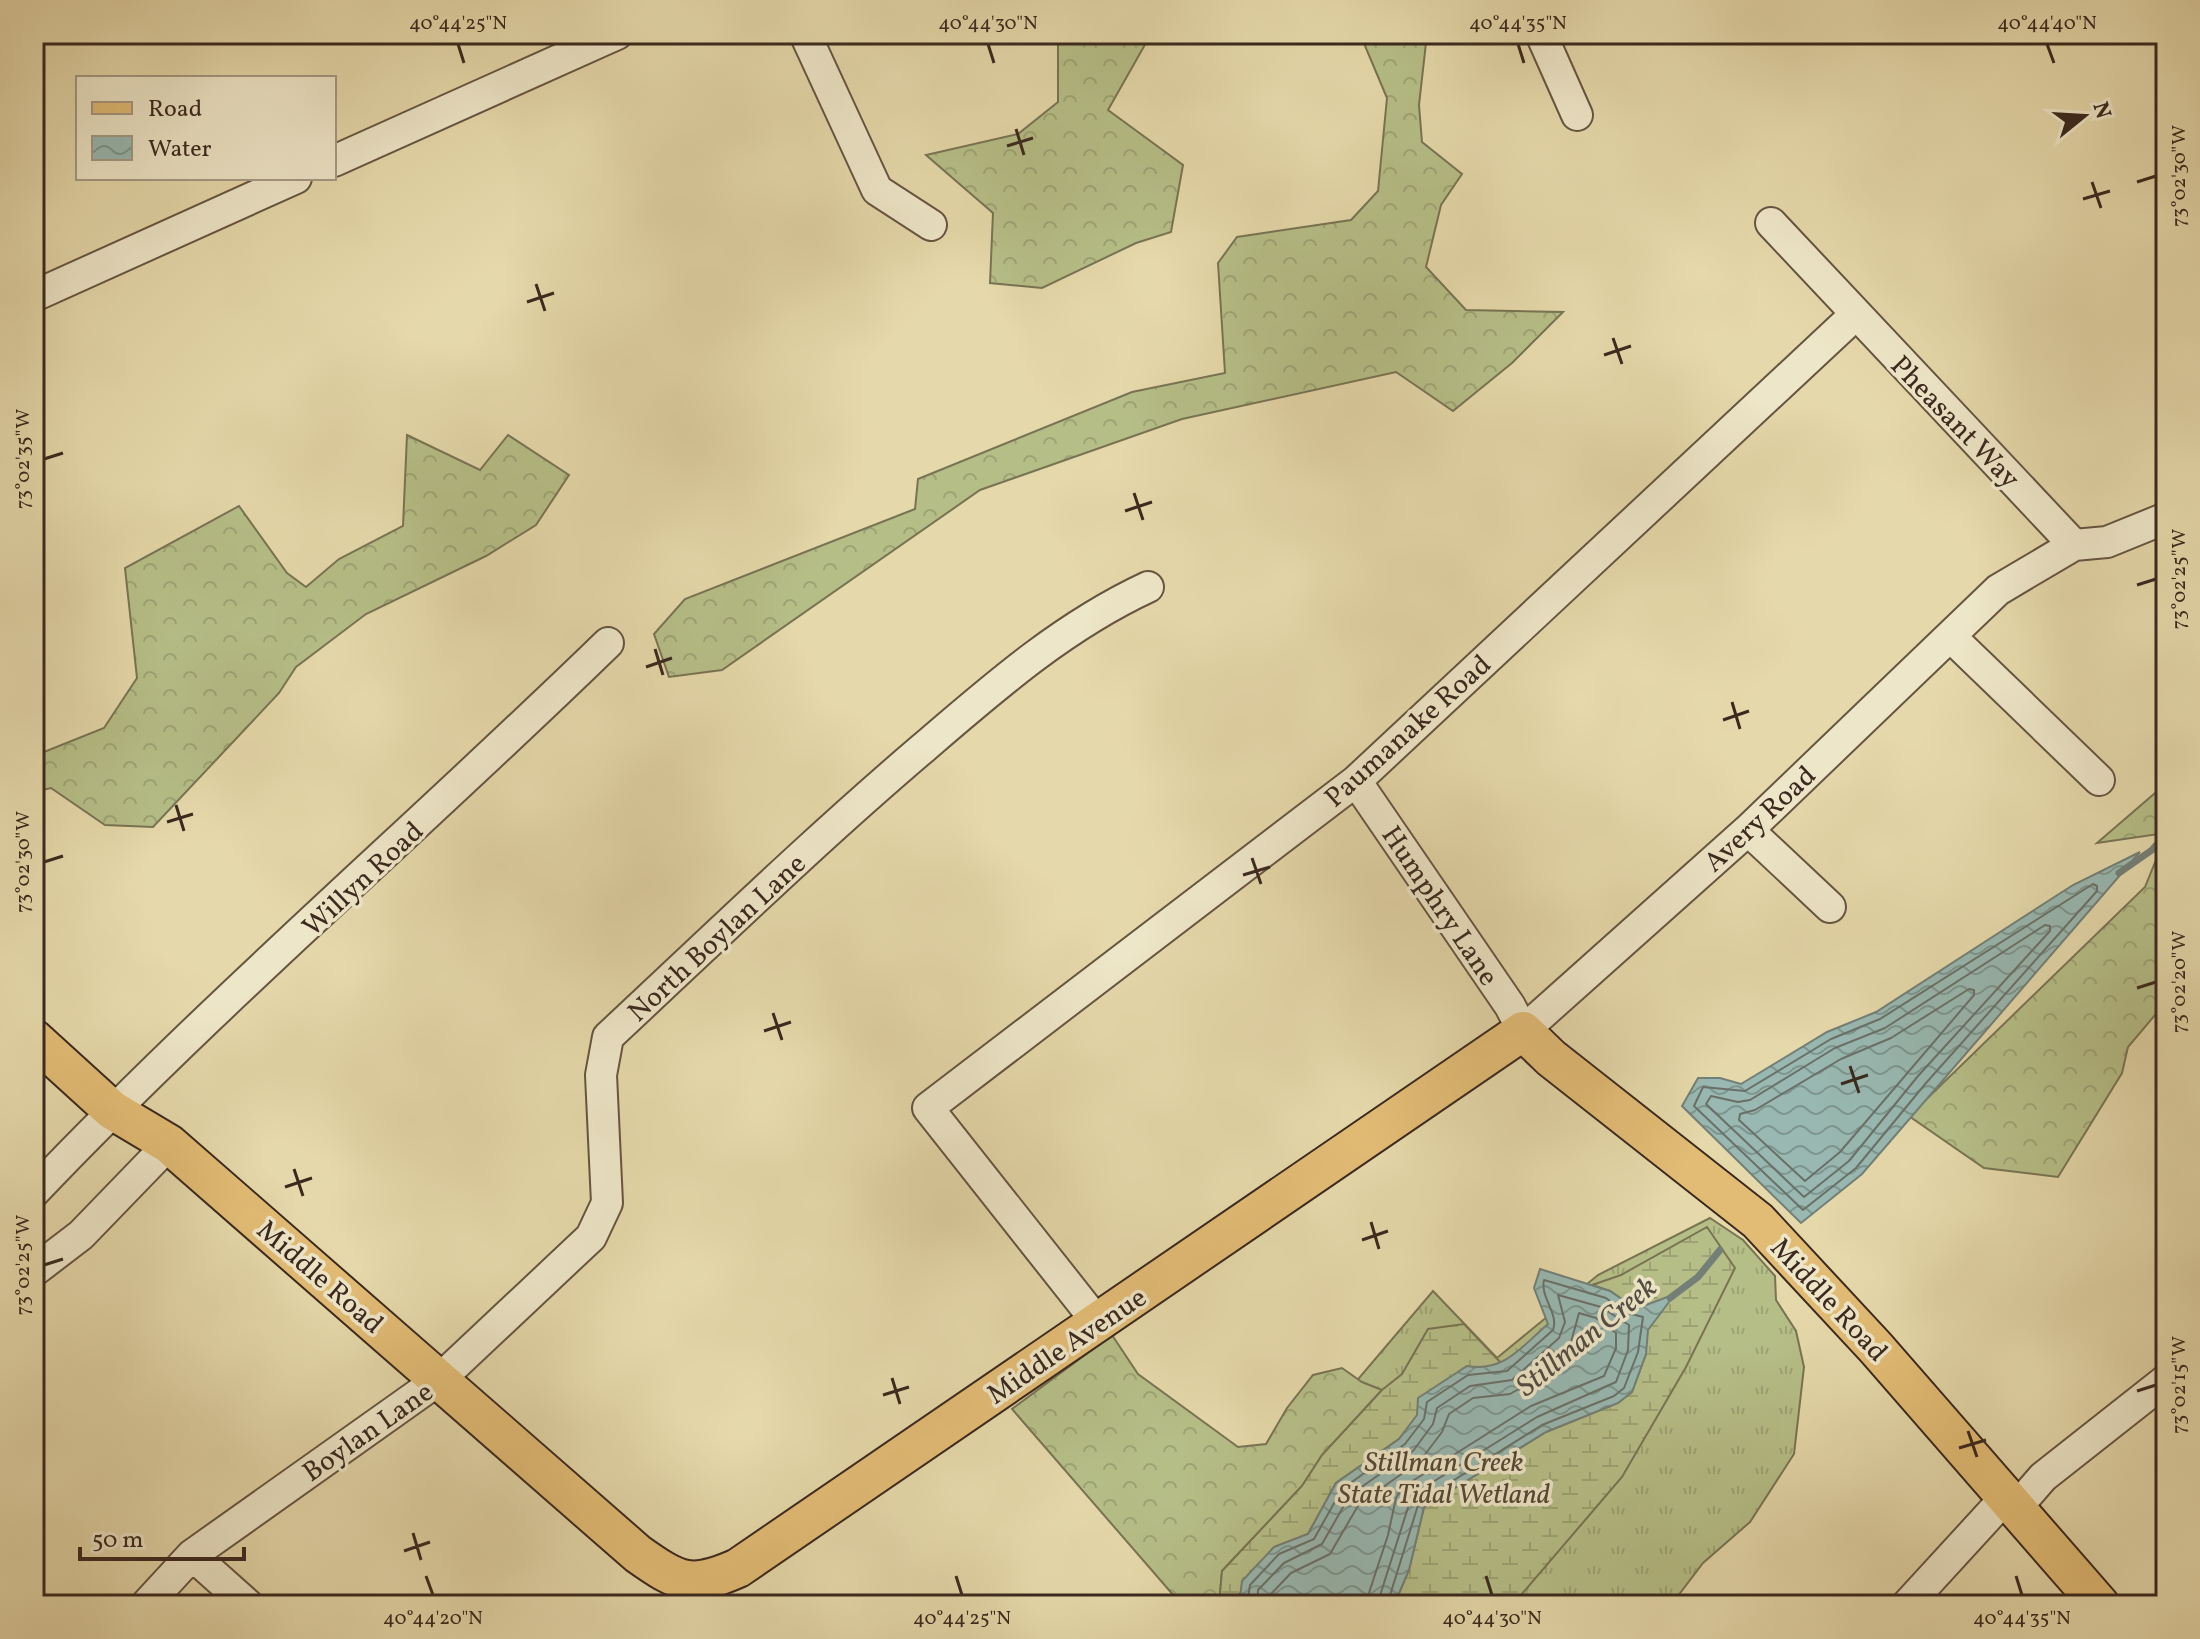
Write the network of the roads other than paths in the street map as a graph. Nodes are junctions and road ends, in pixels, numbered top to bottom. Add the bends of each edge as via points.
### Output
1 (617, 34) edge
2 (805, 34) edge
3 (1541, 34) edge
4 (1577, 115) dead end
5 (336, 160) edge
6 (292, 180) edge
7 (1771, 223) dead end
8 (931, 225) dead end
9 (34, 296) edge
10 (1855, 315) junction
11 (2166, 518) edge
12 (2074, 545) junction
13 (1148, 587) dead end
14 (1952, 638) junction
15 (608, 643) dead end
16 (2099, 780) dead end
17 (1356, 781) junction
18 (1748, 830) junction
19 (1830, 907) dead end
20 (1523, 1031) junction
21 (34, 1039) edge
22 (112, 1110) junction
23 (169, 1144) junction
24 (34, 1192) edge
25 (34, 1271) edge
26 (1098, 1323) junction
27 (440, 1379) junction
28 (2166, 1380) edge
29 (2011, 1502) junction
30 (602, 1522) joint
31 (192, 1555) junction
32 (146, 1605) edge
33 (248, 1605) edge
34 (1907, 1605) edge
35 (2100, 1605) edge

1 - 5 street
2 - 8 street via 877,190
3 - 4 street
6 - 9 street
7 - 10 street, Pheasant Way
10 - 12 street, Pheasant Way
10 - 17 street, Paumanake Road
11 - 12 street via 2107,542
12 - 14 street, Avery Road via 1989,598
13 - 27 street, North Boylan Lane via 1072,627 987,693 858,803 608,1037 601,1075 607,1203 591,1237
14 - 16 street
14 - 18 street, Avery Road
15 - 22 street, Willyn Road
17 - 20 street, Humphry Lane
17 - 26 street, Paumanake Road via 928,1108
18 - 19 street
18 - 20 street, Avery Road
20 - 26 main road, Middle Avenue
20 - 29 main road, Middle Road via 1758,1221
21 - 22 main road, Middle Road
22 - 23 main road, Middle Road
22 - 24 street, Willyn Road
23 - 25 street via 81,1235
23 - 27 main road, Middle Road
26 - 30 main road, Middle Avenue via 738,1568 714,1579 677,1580
27 - 30 main road, Middle Road
27 - 31 street, Boylan Lane
28 - 29 street
29 - 34 street
29 - 35 main road, Middle Road
31 - 32 street, Boylan Lane
31 - 33 street

